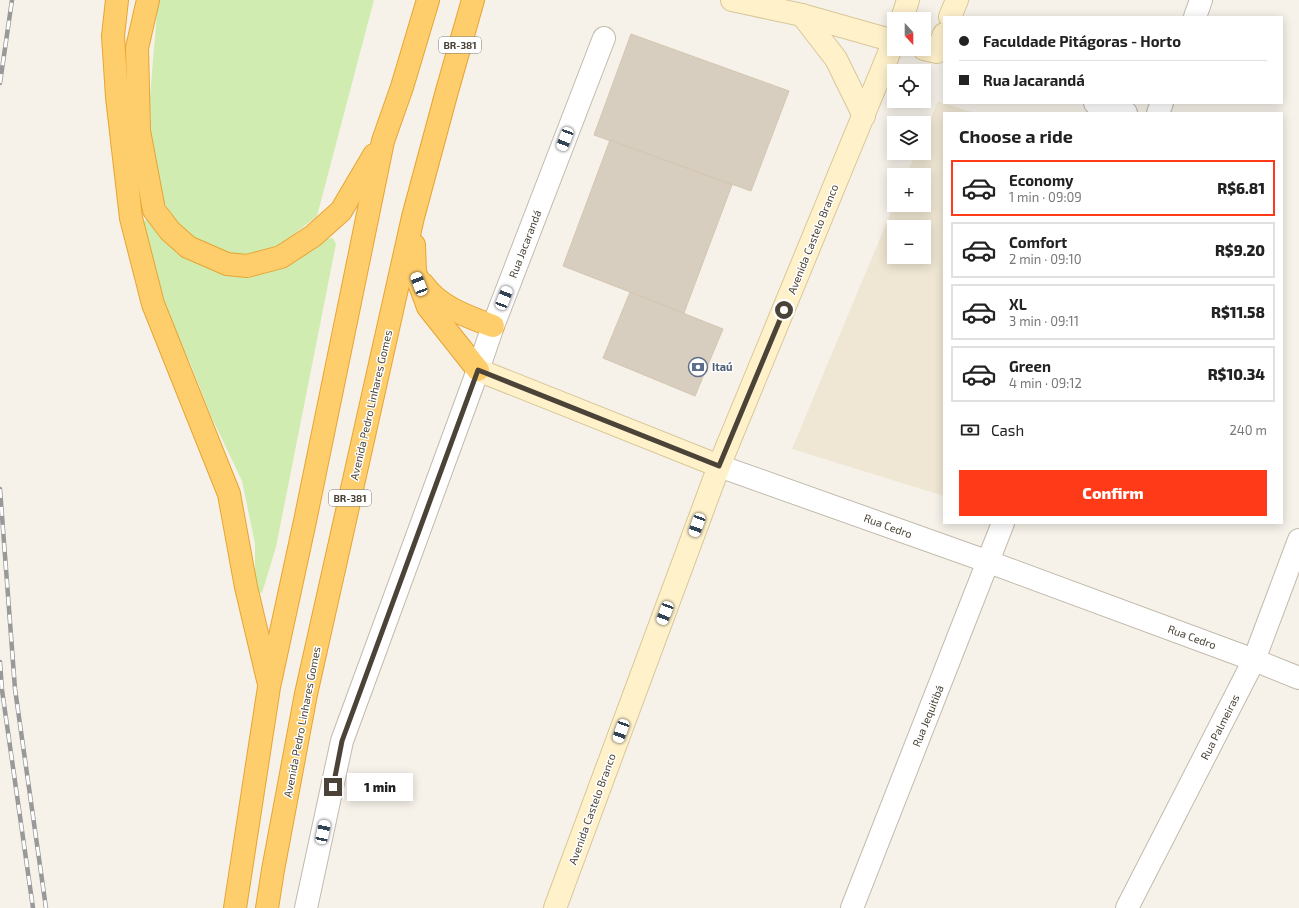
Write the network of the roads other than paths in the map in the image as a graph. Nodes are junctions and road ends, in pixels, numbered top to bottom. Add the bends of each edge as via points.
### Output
1 (117, 0) edge
2 (148, 0) edge
3 (428, 0) edge
4 (473, 0) edge
5 (732, 0) edge
6 (908, 0) edge
7 (957, 0) edge
8 (1201, 0) edge
9 (904, 12) edge
10 (802, 15) junction
11 (950, 16) edge
12 (1195, 16) edge
13 (604, 38) dead end
14 (887, 39) edge
15 (888, 56) edge
16 (1098, 104) edge
17 (1123, 112) edge
18 (864, 116) junction
19 (383, 141) junction
20 (413, 217) junction
21 (415, 272) junction
22 (493, 326) junction
23 (478, 370) junction
24 (719, 466) junction
25 (1003, 524) edge
26 (1299, 540) edge
27 (989, 562) junction
28 (1254, 660) junction
29 (1299, 678) edge
30 (269, 687) junction
31 (235, 908) edge
32 (267, 908) edge
33 (306, 908) edge
34 (555, 908) edge
35 (852, 908) edge
36 (1126, 908) edge

1 - 30 highway via 113,36 131,218 153,304 229,494 246,587
2 - 19 highway via 137,48 139,131 154,210 170,231 188,248 227,264 247,266 281,257 313,236 341,211
3 - 19 highway
4 - 20 highway, Avenida Pedro Linhares Gomes / BR-381
5 - 10 main road
6 - 9 main road
7 - 11 main road
8 - 12 street
10 - 14 main road
10 - 18 main road via 836,59
13 - 22 street, Rua Jacarandá
15 - 18 main road, Avenida Castelo Branco
16 - 17 street
18 - 24 main road, Avenida Castelo Branco
19 - 30 highway
20 - 21 highway
20 - 32 highway, Avenida Pedro Linhares Gomes / BR-381 via 306,694
21 - 22 highway via 435,297 460,314
21 - 23 highway via 428,307
22 - 23 street, Rua Jacarandá
23 - 24 main road, Rua Cedro
23 - 33 street, Rua Jacarandá via 342,741
24 - 27 street, Rua Cedro
24 - 34 main road, Avenida Castelo Branco
25 - 27 street, Rua Jequitibá
26 - 28 street, Rua Palmeiras
27 - 28 street, Rua Cedro
27 - 35 street, Rua Jequitibá
28 - 29 street, Rua Cedro
28 - 36 street, Rua Palmeiras
30 - 31 highway

